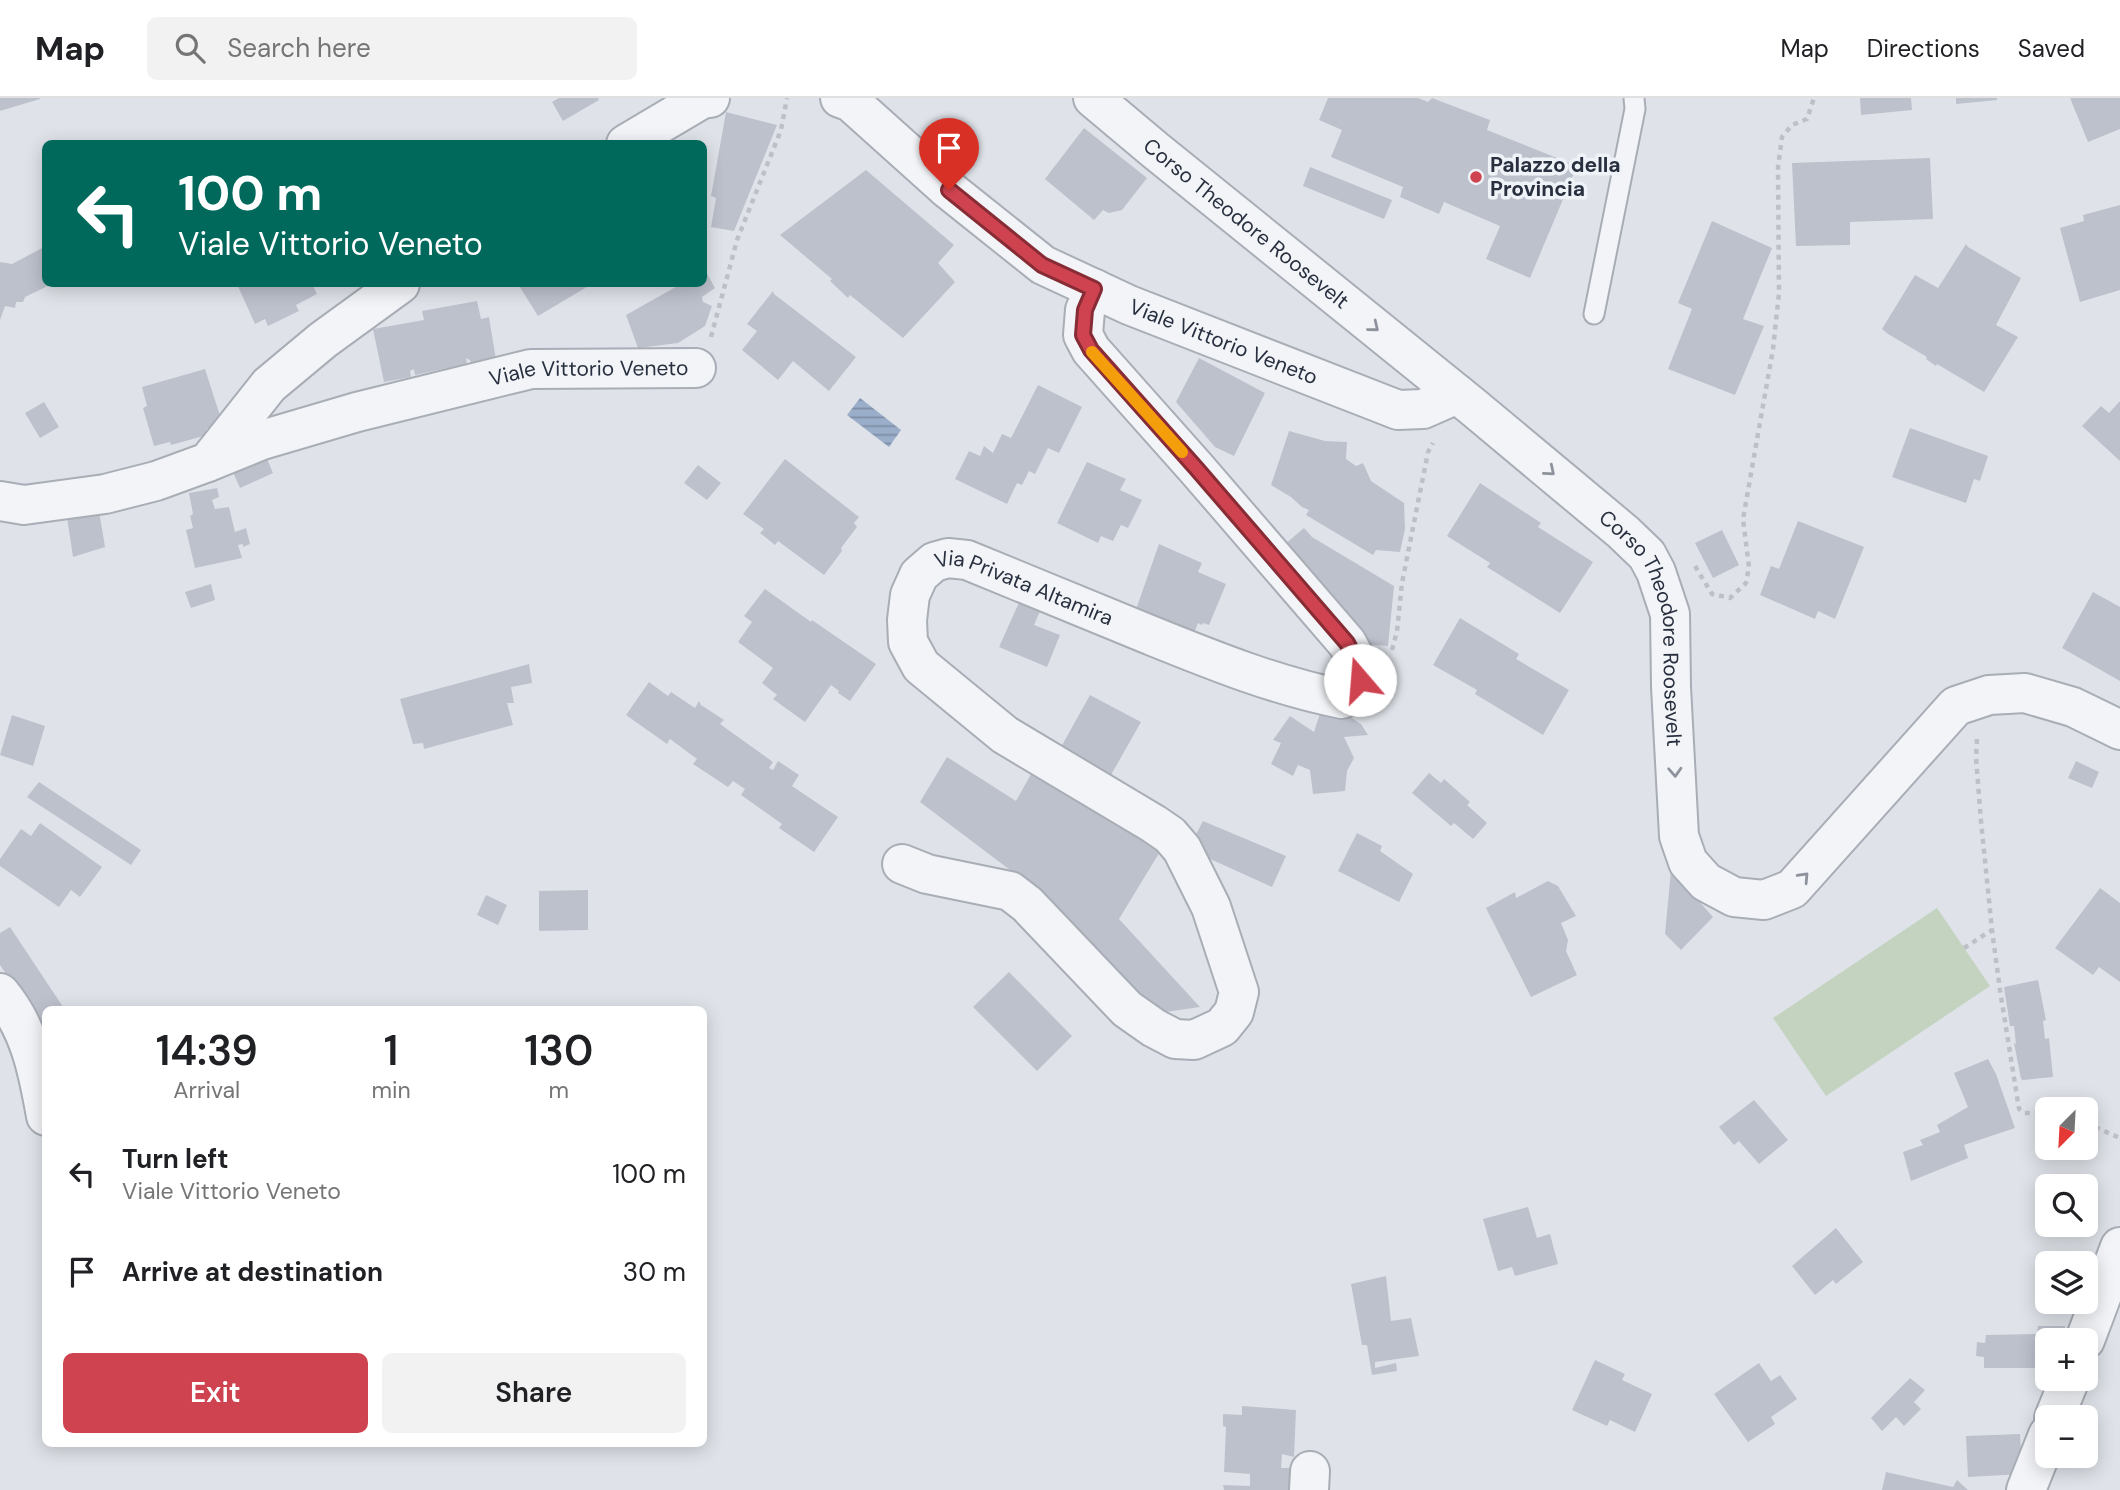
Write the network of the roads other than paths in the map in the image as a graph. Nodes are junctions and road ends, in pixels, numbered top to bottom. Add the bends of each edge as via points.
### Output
1 (710, 98) edge
2 (840, 98) edge
3 (1093, 98) edge
4 (1634, 98) edge
5 (633, 140) edge
6 (396, 287) edge
7 (1094, 289) junction
8 (1594, 314) dead end
9 (696, 368) road end
10 (1457, 394) junction
11 (208, 461) junction
12 (0, 501) edge
13 (2120, 730) edge
14 (902, 864) dead end
15 (0, 993) edge
16 (42, 1095) edge
17 (2120, 1247) edge
18 (2090, 1328) edge
19 (2035, 1468) edge
20 (2026, 1490) edge

1 - 5 street
2 - 7 street, Viale Vittorio Veneto via 1042,265
3 -> 10 street, Corso Theodore Roosevelt
4 - 8 lane
6 - 11 street via 269,385
7 - 10 street, Viale Vittorio Veneto via 1398,410 1423,409
7 - 14 street, Via Privata Altamira via 1085,310 1083,335 1091,350 1347,643 1360,680 1342,699 1307,692 1180,647 967,560 934,562 919,575 906,620 908,642 921,666 1005,735 1154,824 1182,849 1211,907 1239,992 1234,1012 1222,1027 1194,1040 1175,1038 1127,1009 1010,891 926,874
9 - 11 street, Viale Vittorio Veneto via 531,369 358,412
10 -> 13 street, Corso Theodore Roosevelt via 1623,532 1657,572 1670,614 1679,836 1688,862 1697,872 1734,897 1764,900 1793,889 1956,706 1989,695 2025,693 2073,707
11 - 12 street, Viale Vittorio Veneto via 105,494 24,505
15 - 16 street via 28,1037
17 - 18 street
19 - 20 street

